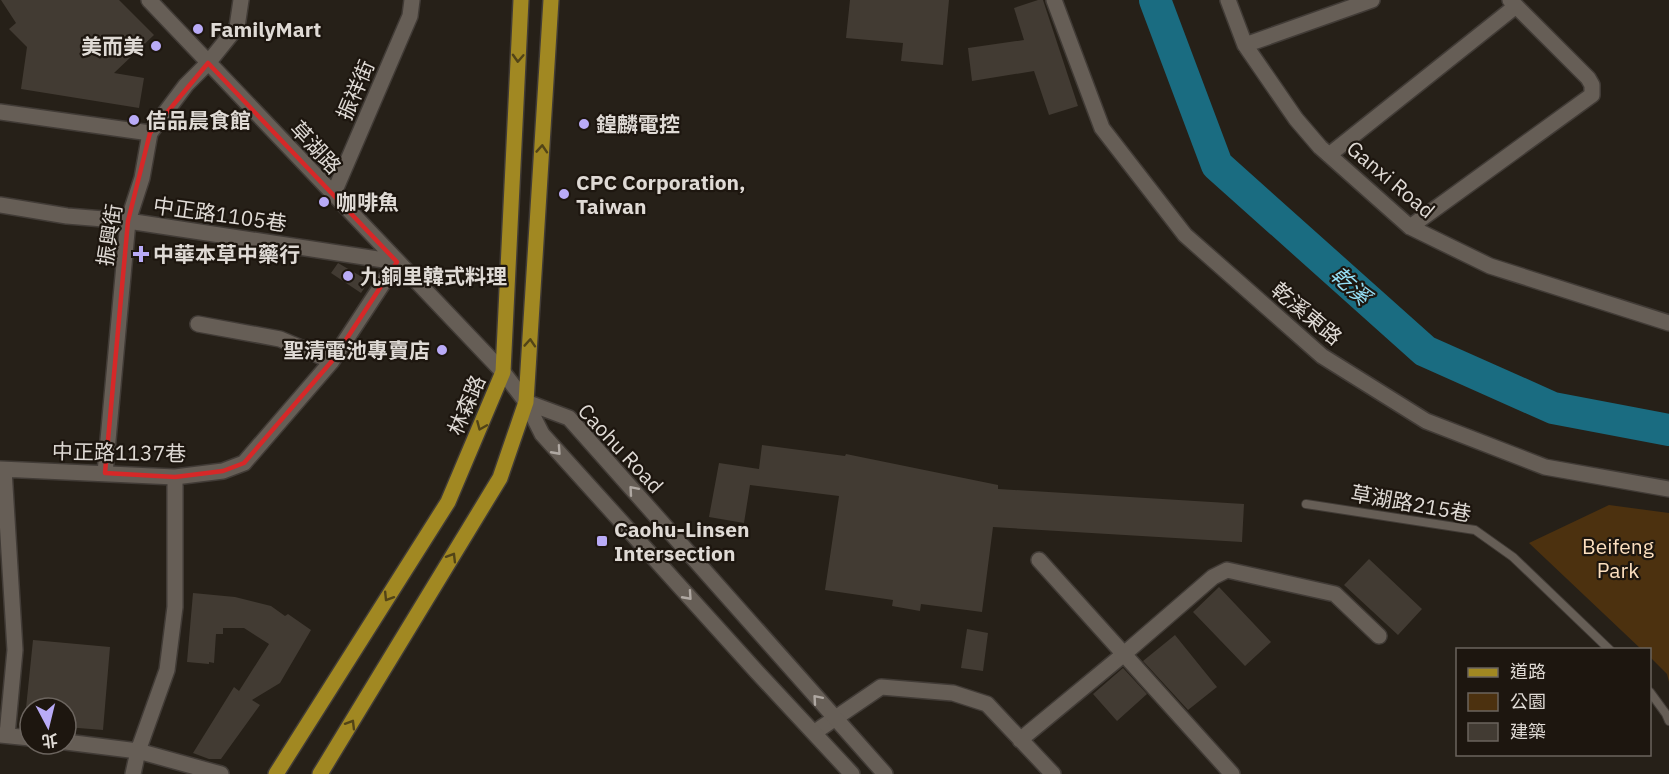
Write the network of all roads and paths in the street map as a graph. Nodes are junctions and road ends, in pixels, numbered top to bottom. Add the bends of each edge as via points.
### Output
1 (149, 0) edge
2 (241, 0) edge
3 (412, 0) edge
4 (521, 0) edge
5 (551, 0) edge
6 (1054, 0) edge
7 (1227, 0) edge
8 (1372, 0) edge
9 (1513, 3) edge
10 (1245, 45) junction
11 (208, 63) junction
12 (0, 112) edge
13 (150, 133) junction
14 (1329, 155) junction
15 (333, 195) junction
16 (0, 205) edge
17 (128, 221) junction
18 (1410, 227) junction
19 (397, 261) junction
20 (1669, 323) edge
21 (198, 324) dead end
22 (332, 361) junction
23 (503, 372) junction
24 (526, 402) junction
25 (2, 470) edge
26 (105, 473) junction
27 (176, 477) junction
28 (1669, 489) edge
29 (1306, 504) dead end
30 (1039, 560) dead end
31 (1379, 636) dead end
32 (1608, 648) edge
33 (1124, 654) junction
34 (1651, 693) edge
35 (835, 719) junction
36 (1669, 721) edge
37 (815, 732) junction
38 (3, 735) edge
39 (18, 737) edge
40 (1020, 740) junction
41 (78, 744) edge
42 (138, 751) junction
43 (133, 774) edge
44 (221, 774) edge
45 (276, 774) edge
46 (320, 774) edge
47 (852, 774) edge
48 (885, 774) edge
49 (1053, 774) edge
50 (1232, 774) edge

1 - 11 street, 草湖路
2 - 11 street, 振興街 via 237,27
3 - 15 street, 振祥街 via 410,16
4 -> 23 main road, 林森路
24 -> 5 main road
6 - 28 street, 乾溪東路 via 1102,128 1185,235 1322,356 1437,426 1545,467
7 - 10 street, Ganxi Road
8 - 10 street
9 - 14 street
9 - 18 street via 1588,78 1592,95
10 - 14 street, Ganxi Road via 1296,119
11 - 13 street, 振興街
11 - 15 street, 草湖路
12 - 13 street
13 - 17 street, 振興街 via 142,178
14 - 18 street, Ganxi Road
15 - 19 street, 草湖路
16 - 17 street, 中正路1105巷
17 - 19 street, 中正路1105巷
17 - 26 street, 振興街
18 - 20 street, Ganxi Road via 1491,266
19 - 22 street, 中正路1137巷
19 - 23 street, 草湖路
21 - 22 street via 280,339
22 - 27 street, 中正路1137巷 via 244,463 223,471
23 - 24 street, 草湖路
23 -> 45 main road, 林森路 via 448,502
35 -> 24 street, Caohu Road via 569,417
24 -> 37 street via 542,434
46 -> 24 main road via 500,478
25 - 26 street, 中正路1137巷
25 - 38 street via 15,650
26 - 27 street, 中正路1137巷
27 - 42 street via 175,607 167,670
29 - 32 lane, 草湖路215巷 via 1474,530 1513,557
30 - 33 street
31 - 33 street via 1335,594 1227,570 1213,576
33 - 40 street
33 - 50 street
34 - 36 lane
35 - 37 street
35 - 40 street via 881,687 953,693 987,704
35 - 48 street, Caohu Road
37 - 47 street
38 - 39 street
40 - 49 street
41 - 42 street
42 - 43 street
42 - 44 street

